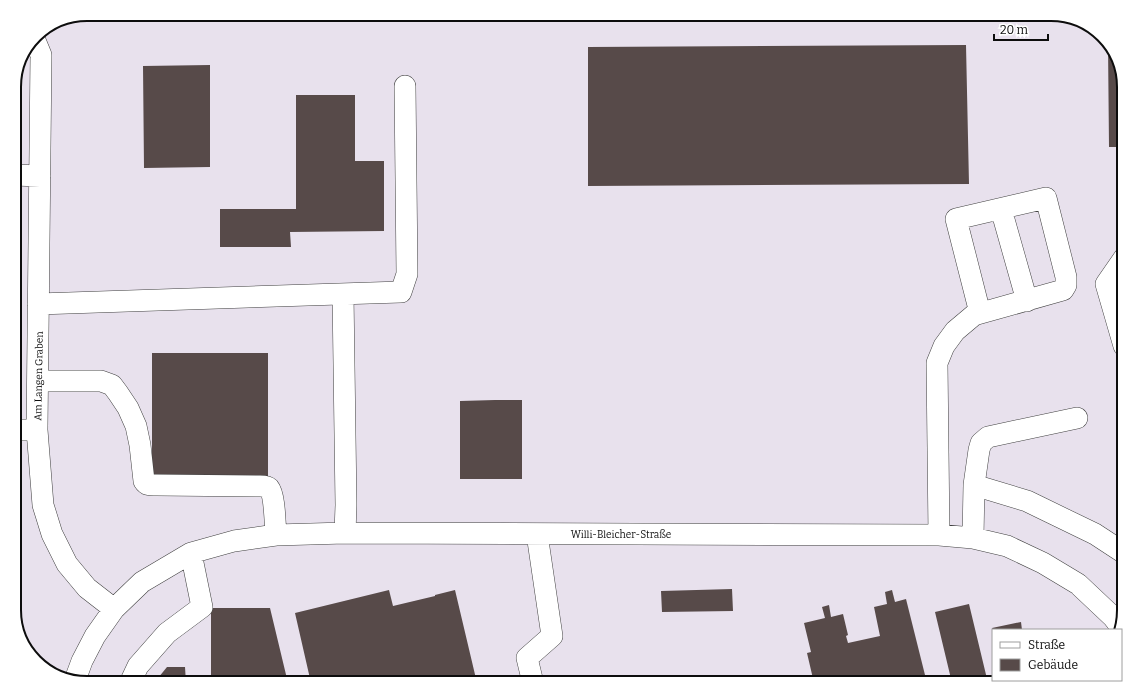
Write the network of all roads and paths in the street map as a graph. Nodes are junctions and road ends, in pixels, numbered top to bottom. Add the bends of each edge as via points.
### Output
1 (37, 44) edge
2 (405, 86) dead end
3 (21, 175) edge
4 (40, 176) junction
5 (1001, 209) junction
6 (1117, 268) edge
7 (343, 294) junction
8 (1027, 301) junction
9 (38, 304) junction
10 (980, 313) junction
11 (1117, 322) edge
12 (38, 381) junction
13 (1076, 418) dead end
14 (21, 430) edge
15 (37, 430) junction
16 (974, 486) junction
17 (345, 533) junction
18 (537, 534) junction
19 (276, 535) junction
20 (939, 535) junction
21 (973, 538) junction
22 (1117, 548) edge
23 (191, 553) junction
24 (114, 609) junction
25 (1116, 620) edge
26 (77, 675) edge
27 (133, 676) edge
28 (531, 676) edge

1 - 4 street, Am Langen Graben via 41,55
2 - 7 street via 407,274 401,292
3 - 4 street
4 - 9 street, Am Langen Graben
5 - 8 street
5 - 8 street via 1046,198 1066,285 1057,293
5 - 10 street via 956,220
6 - 11 street via 1106,284
7 - 9 street
7 - 17 street
8 - 10 street
9 - 12 street, Am Langen Graben
10 - 20 street via 955,331 944,346 937,363
12 - 15 street, Am Langen Graben
12 - 19 street via 101,381 112,385 134,420 145,483 268,487 273,499
13 - 16 street via 988,437 981,443 979,450
14 - 15 street
15 - 24 street, Am Langen Graben via 43,505 52,534 67,564 87,588
16 - 21 street
16 - 22 street via 1027,501 1095,534
17 - 18 street, Willi-Bleicher-Straße
17 - 19 street, Willi-Bleicher-Straße
18 - 20 street, Willi-Bleicher-Straße
18 - 28 street via 552,636 527,658
19 - 23 street, Willi-Bleicher-Straße via 234,541
20 - 21 street, Willi-Bleicher-Straße
21 - 25 street, Willi-Bleicher-Straße via 1007,546 1043,563 1078,584
23 - 24 street, Willi-Bleicher-Straße via 142,582
23 - 27 street via 202,607 167,633 138,666
24 - 26 street via 95,636

